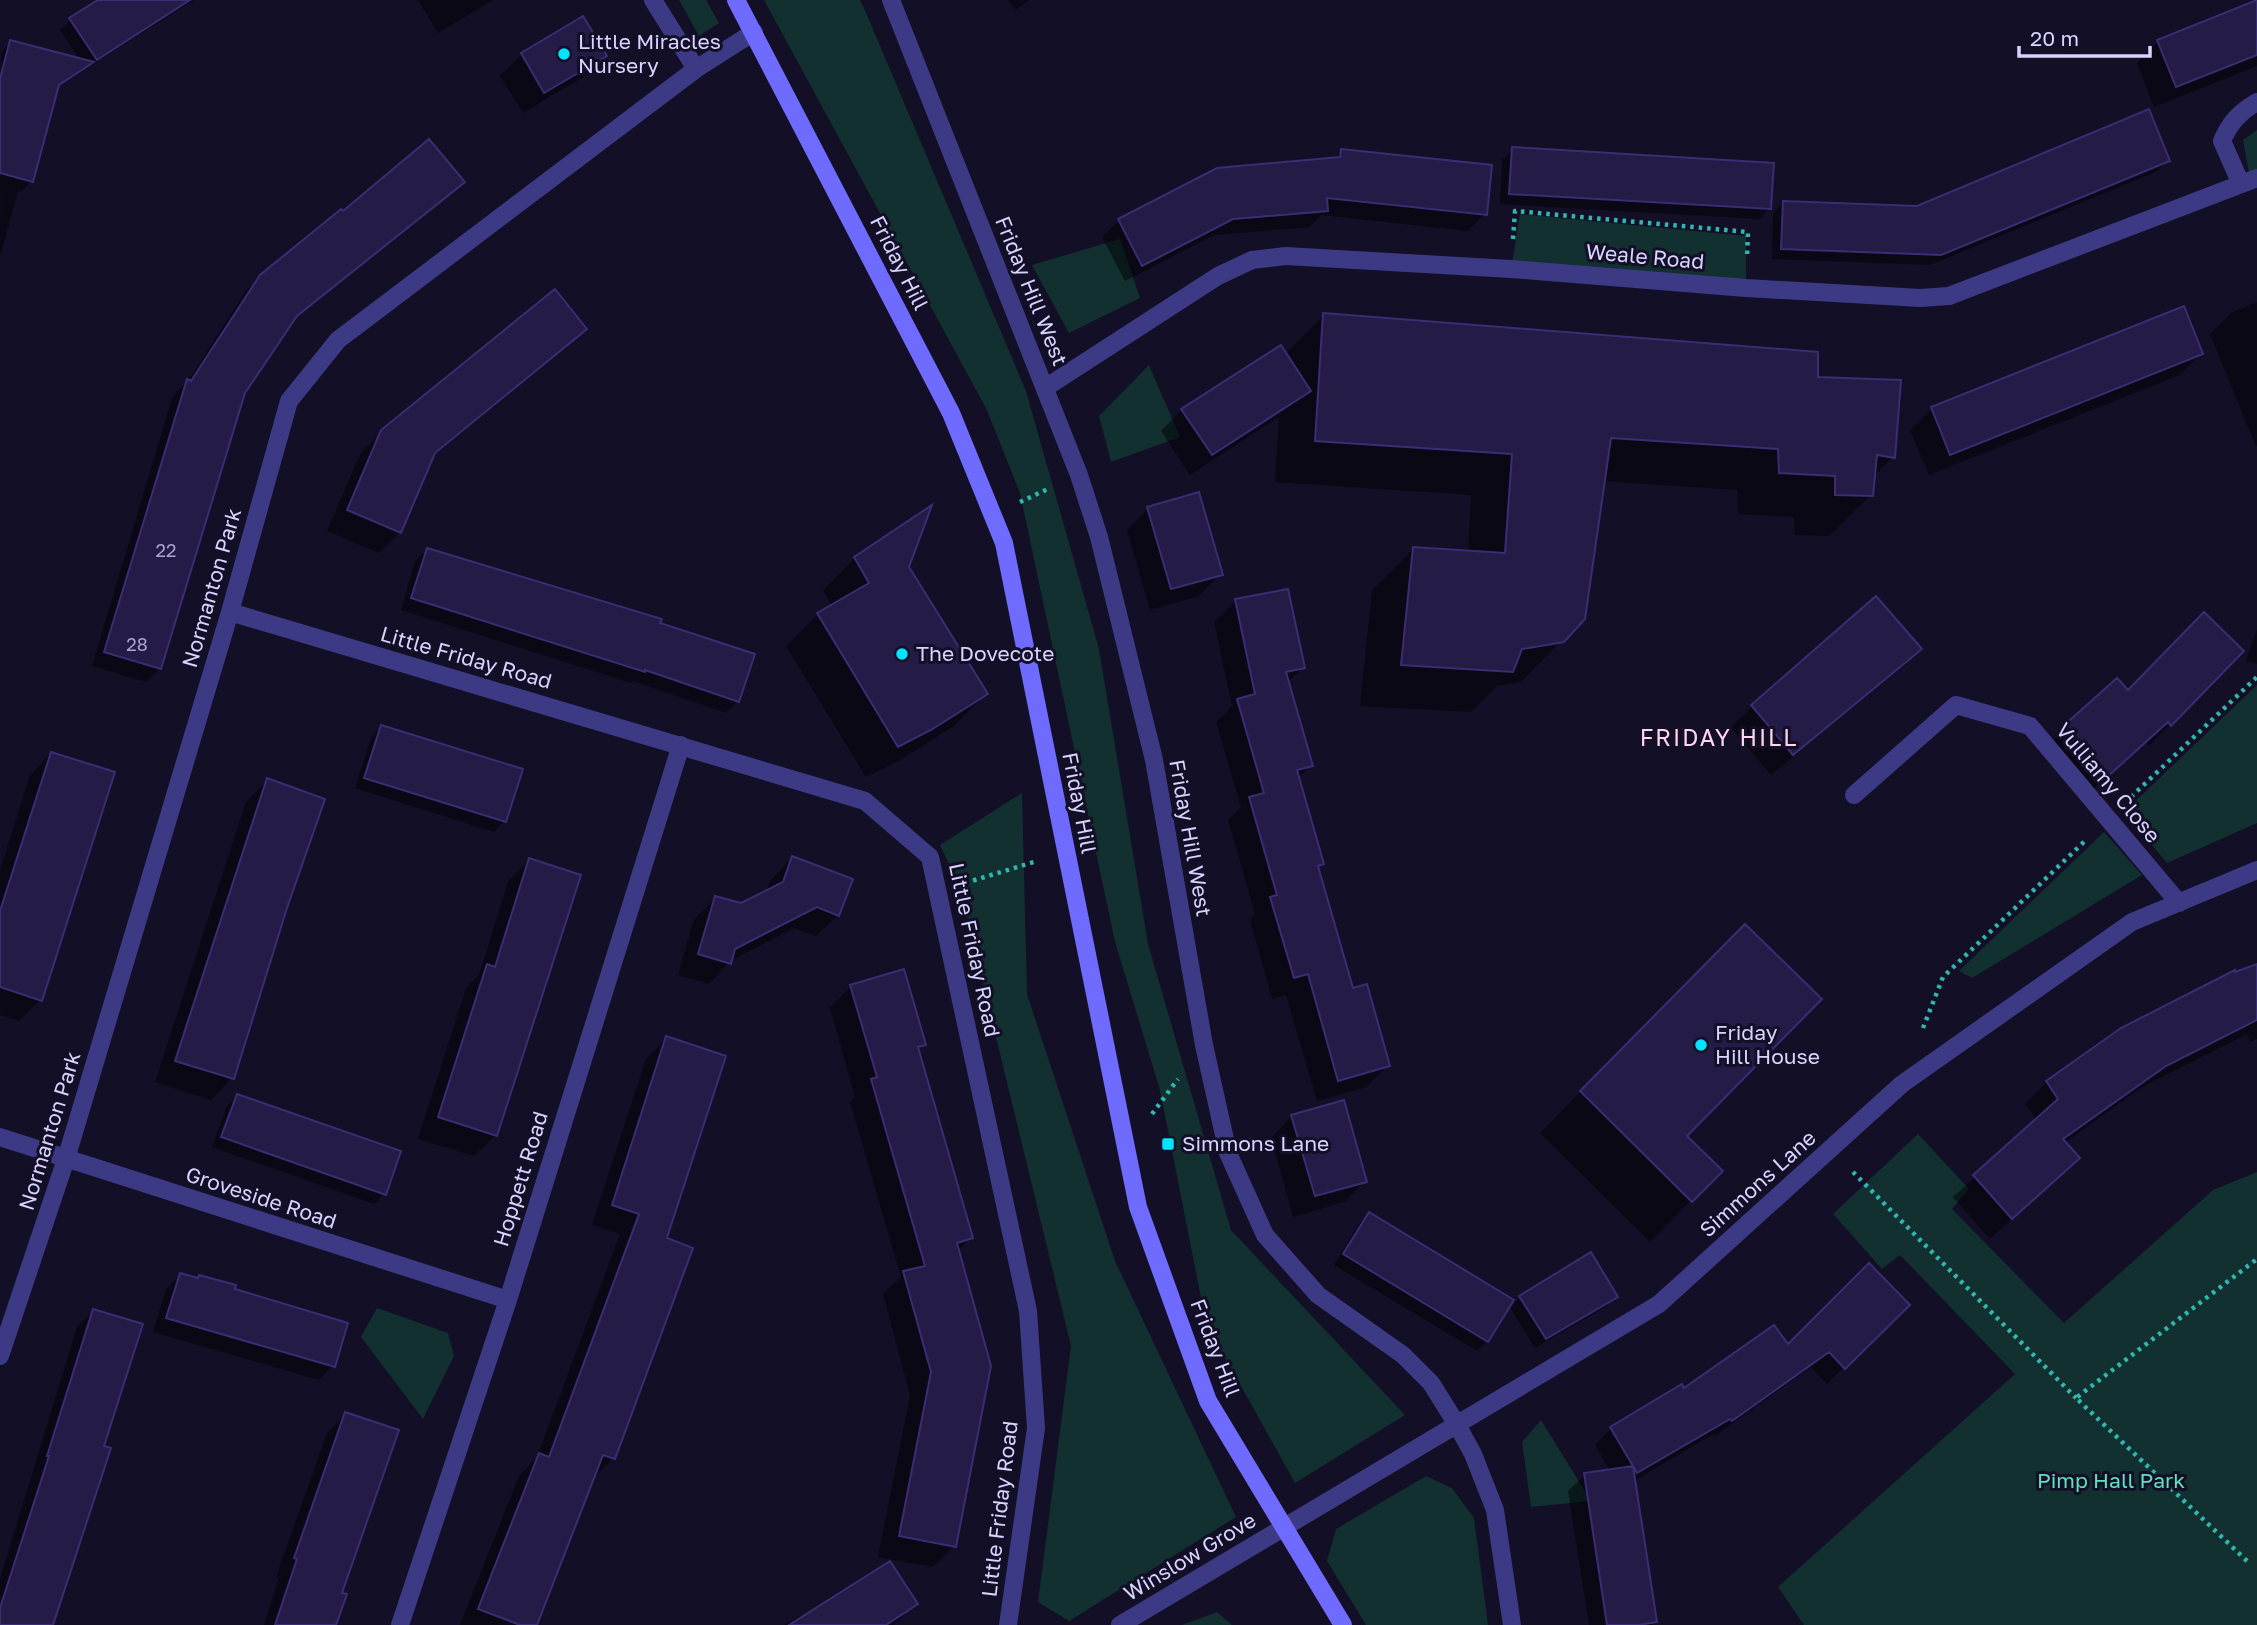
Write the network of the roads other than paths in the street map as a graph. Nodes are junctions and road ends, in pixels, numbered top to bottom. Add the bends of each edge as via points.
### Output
1 (653, 0) edge
2 (736, 0) edge
3 (891, 0) edge
4 (754, 32) junction
5 (696, 69) junction
6 (2257, 102) edge
7 (2249, 181) edge
8 (1045, 388) junction
9 (229, 612) junction
10 (681, 745) junction
11 (1854, 795) dead end
12 (2257, 870) edge
13 (2179, 903) junction
14 (0, 1137) edge
15 (66, 1159) junction
16 (508, 1300) junction
17 (0, 1356) edge
18 (1456, 1423) junction
19 (1283, 1528) junction
20 (400, 1625) edge
21 (1008, 1625) edge
22 (1120, 1625) edge
23 (1343, 1625) edge
24 (1512, 1625) edge

1 - 5 street
2 - 4 main road, Friday Hill
3 - 8 street, Friday Hill West
4 - 5 street, Normanton Park
4 - 19 main road, Friday Hill via 951,413 1004,543 1138,1207 1208,1401
5 - 9 street, Normanton Park via 338,340 289,401
6 - 7 street via 2228,126 2222,141
7 - 8 street, Weale Road via 1949,296 1746,288 1511,268 1286,256 1252,260 1218,276
8 - 18 street, Friday Hill West via 1099,537 1153,760 1228,1153 1265,1235 1318,1294 1403,1355 1431,1383
9 - 10 street, Little Friday Road
9 - 15 street, Normanton Park
10 - 16 street, Hoppett Road
10 - 21 street, Little Friday Road via 866,802 930,857 1028,1311 1036,1428
11 - 13 street, Vulliamy Close via 1956,705 2030,726
12 - 13 street, Simmons Lane
13 - 18 street, Simmons Lane via 2132,922 1902,1084 1659,1304
14 - 15 street, Groveside Road
15 - 16 street, Groveside Road
15 - 17 street, Normanton Park
16 - 20 street, Hoppett Road
18 - 19 street, Simmons Lane
18 - 24 street, Friday Hill West via 1494,1510
19 - 22 street, Winslow Grove
19 - 23 main road, Friday Hill

